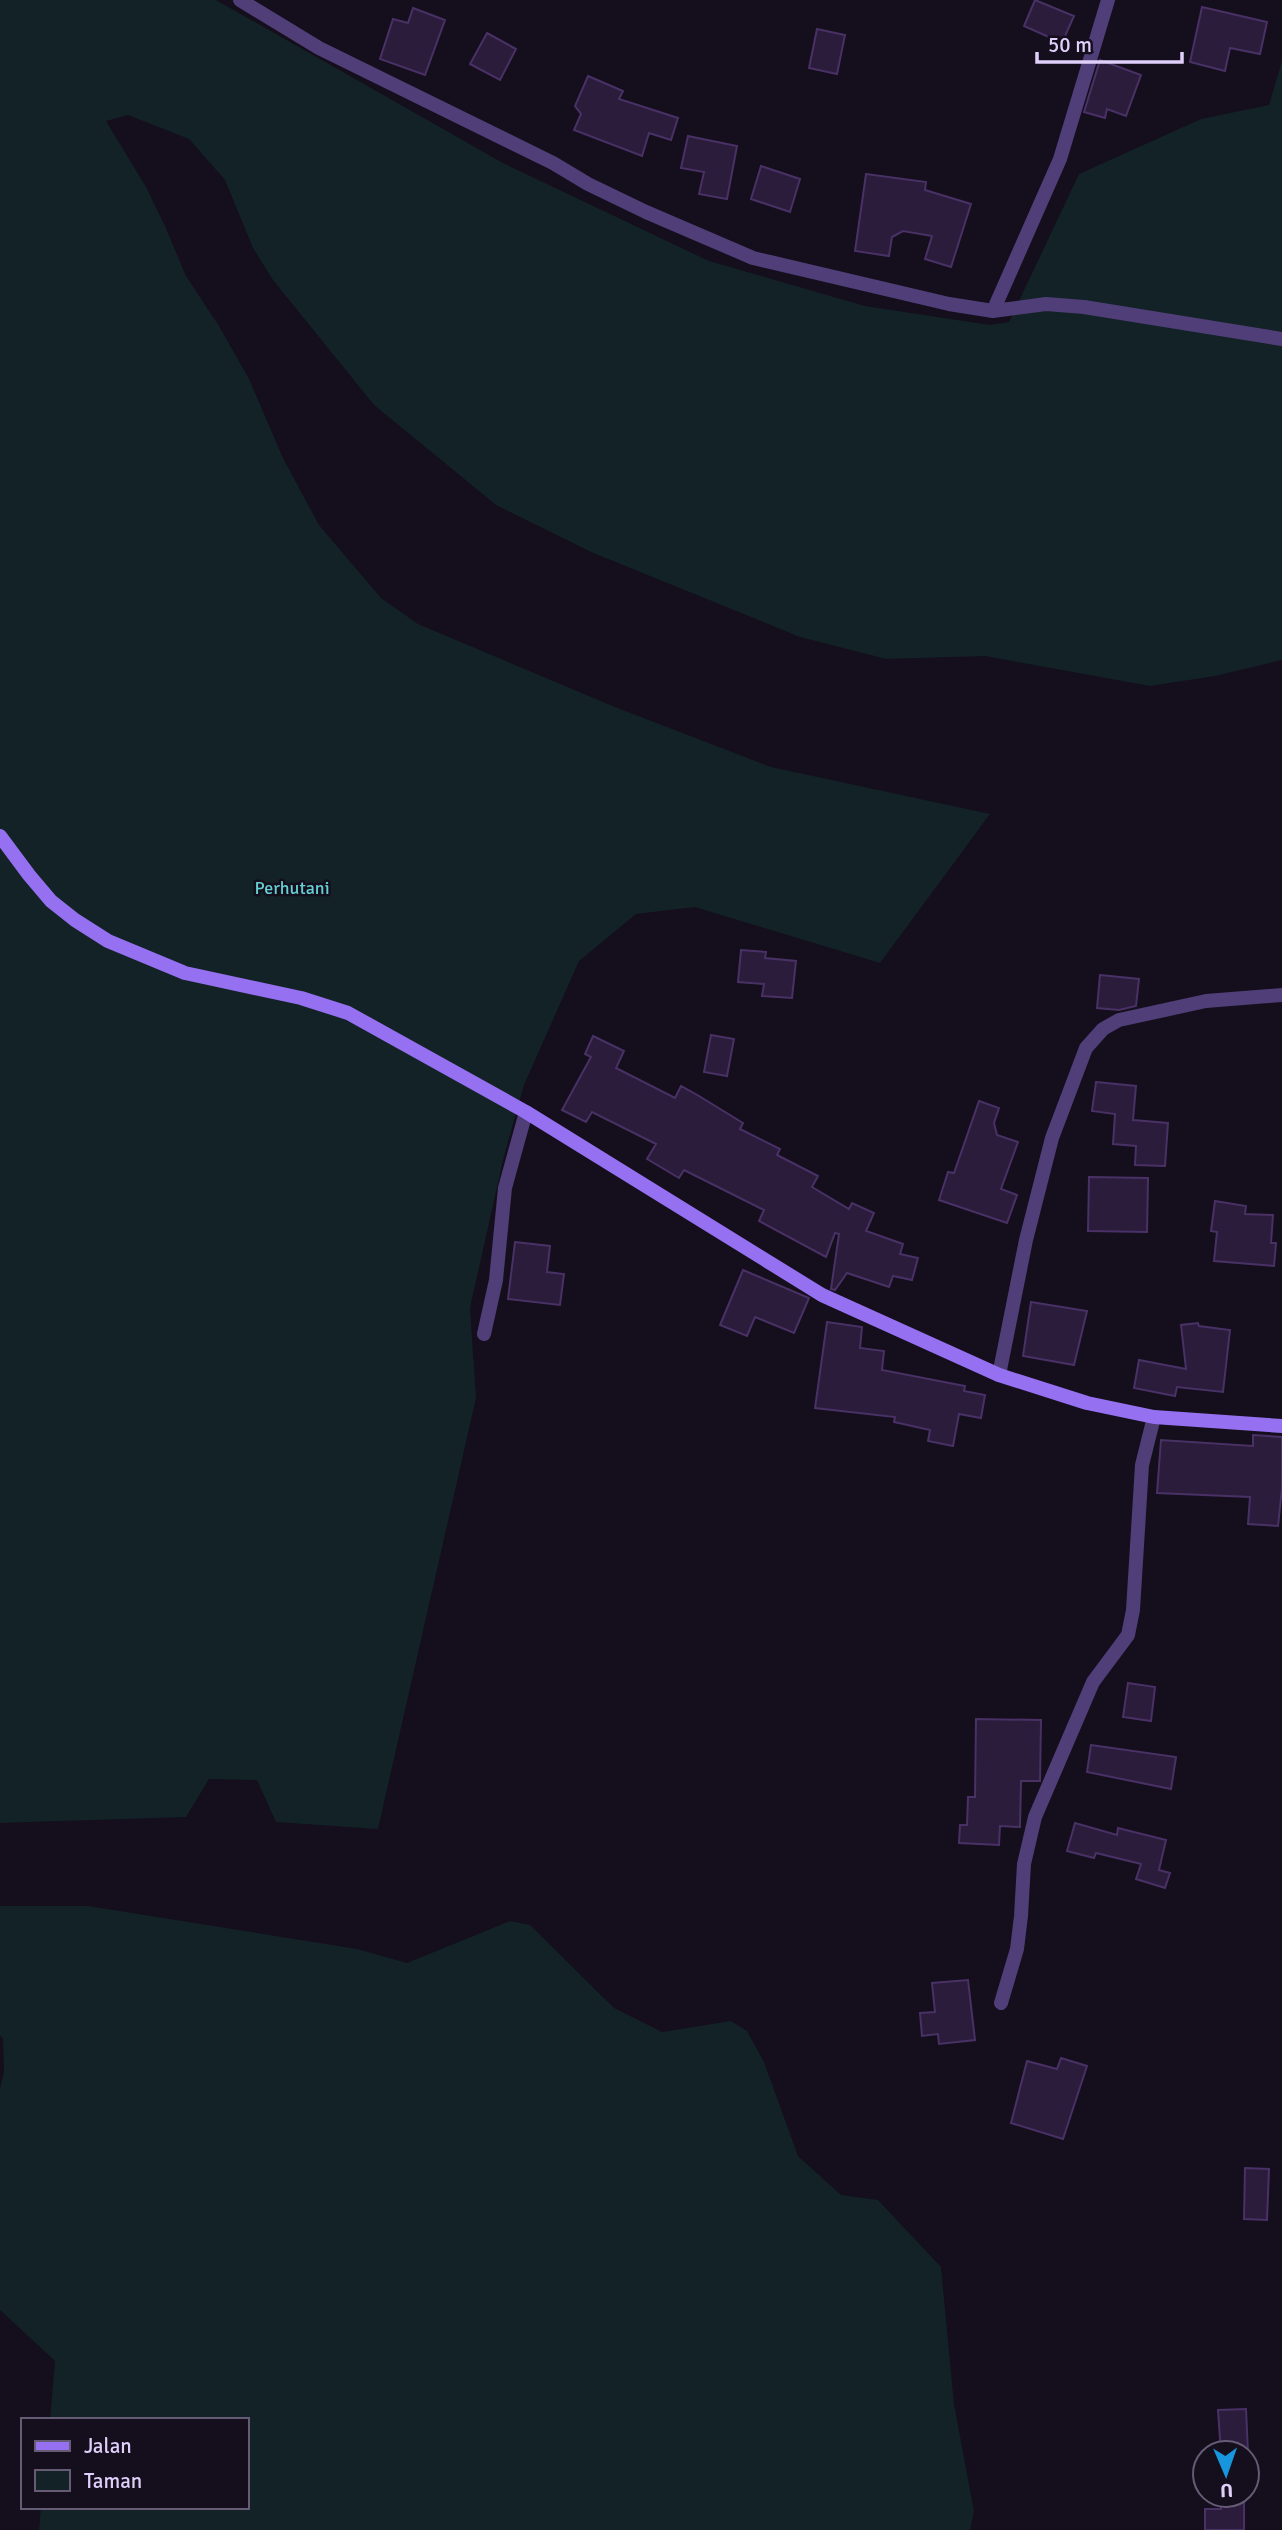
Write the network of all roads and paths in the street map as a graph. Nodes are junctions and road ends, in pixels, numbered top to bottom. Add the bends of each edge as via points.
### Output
1 (240, 0) edge
2 (1108, 0) edge
3 (993, 311) junction
4 (1282, 339) edge
5 (0, 836) edge
6 (1282, 995) edge
7 (526, 1112) junction
8 (484, 1334) dead end
9 (999, 1376) junction
10 (1154, 1417) junction
11 (1282, 1426) edge
12 (1000, 2003) dead end

1 - 3 street via 319,48 587,184 753,258
2 - 3 street via 1060,159
3 - 4 street via 1046,304 1084,307
5 - 7 street via 51,901 108,941 185,973 348,1013
6 - 9 street via 1206,1001 1119,1020 1093,1038 1052,1138
7 - 8 street via 505,1188 496,1280
7 - 9 street via 822,1295
9 - 10 street via 1087,1404
10 - 11 street
10 - 12 street via 1142,1465 1128,1634 1093,1682 1035,1817 1024,1864 1017,1949

